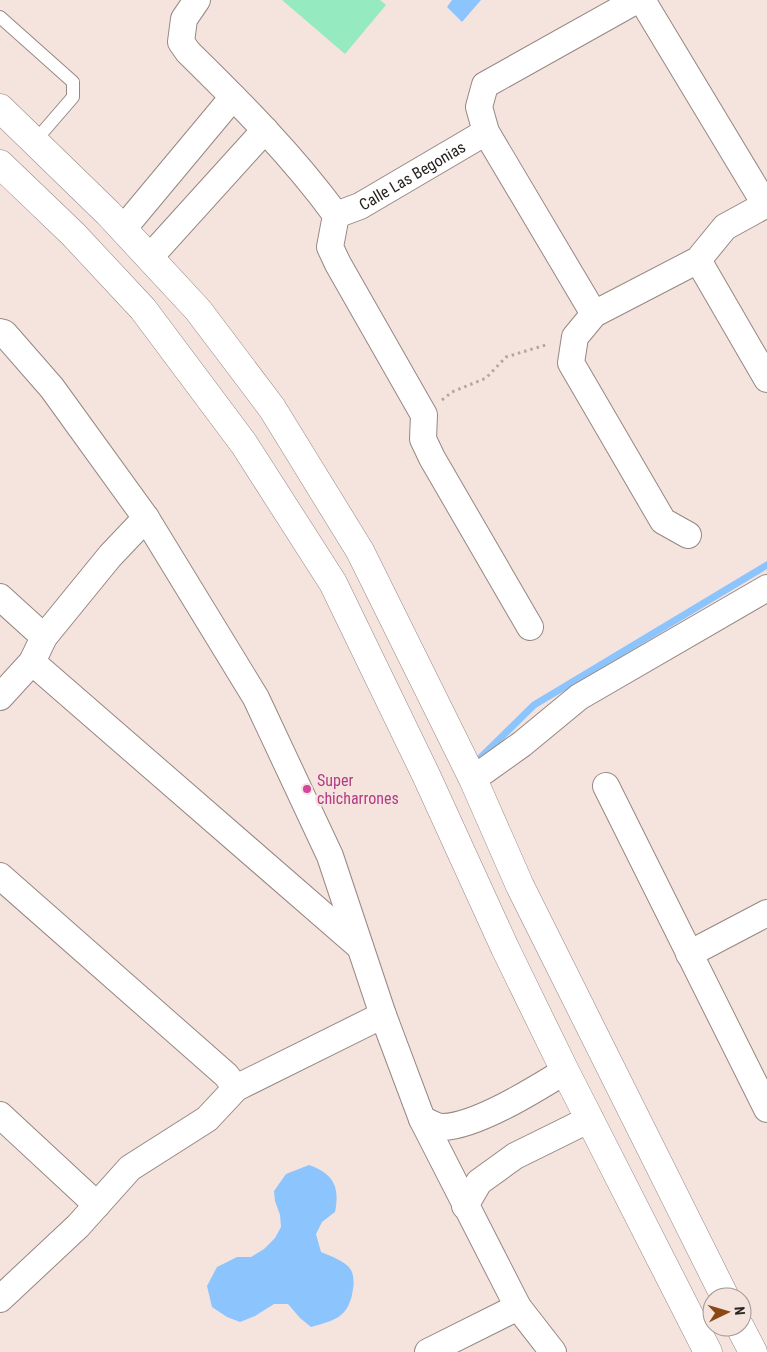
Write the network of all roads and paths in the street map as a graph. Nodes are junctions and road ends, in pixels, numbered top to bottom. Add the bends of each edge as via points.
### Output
1 (197, 0) edge
2 (637, 0) edge
3 (642, 0) edge
4 (0, 18) edge
5 (233, 97) junction
6 (0, 108) edge
7 (265, 130) junction
8 (486, 132) junction
9 (35, 141) junction
10 (0, 164) edge
11 (766, 204) edge
12 (336, 215) junction
13 (123, 229) junction
14 (150, 258) junction
15 (698, 260) junction
16 (594, 314) junction
17 (0, 332) edge
18 (161, 333) junction
19 (575, 337) junction
20 (231, 354) junction
21 (767, 379) edge
22 (424, 415) junction
23 (146, 518) junction
24 (688, 535) dead end
25 (767, 588) edge
26 (0, 597) edge
27 (530, 627) dead end
28 (44, 636) junction
29 (32, 662) junction
30 (0, 697) edge
31 (473, 779) junction
32 (606, 786) dead end
33 (0, 876) edge
34 (520, 886) junction
35 (486, 907) junction
36 (767, 913) edge
37 (360, 947) junction
38 (689, 954) junction
39 (383, 1015) junction
40 (236, 1088) junction
41 (578, 1095) junction
42 (767, 1109) edge
43 (0, 1115) edge
44 (427, 1130) junction
45 (459, 1195) junction
46 (97, 1205) junction
47 (721, 1287) edge
48 (0, 1299) edge
49 (702, 1299) edge
50 (686, 1305) junction
51 (518, 1307) junction
52 (745, 1337) edge
53 (428, 1352) edge
54 (553, 1352) edge
55 (708, 1352) edge
56 (753, 1352) edge

1 - 5 street via 184,19 181,42
2 - 8 street via 485,85 479,107
3 - 11 street
4 - 9 lane via 73,82 73,97
5 - 7 street
5 - 13 street
6 - 9 street
7 - 12 street
7 - 14 street
8 - 12 street, Calle Las Begonias via 360,206
8 - 16 street
9 - 13 street
10 - 18 street via 73,234
11 - 15 street via 725,227
12 - 22 street via 330,247
13 - 14 street
14 - 20 street via 198,310
15 - 16 street
15 - 21 street
16 - 19 street
17 - 23 street via 52,388
18 - 20 street via 186,346 205,371 221,369
18 - 35 street via 244,444 333,583
19 - 22 path via 506,357 486,378 452,392
19 - 24 street via 571,362 662,521
20 - 31 street via 272,408 360,550
22 - 27 street via 423,440
23 - 28 street
23 - 37 street via 256,698 330,856
25 - 31 street via 579,697
26 - 28 street
28 - 29 street
29 - 30 street
29 - 37 street
31 - 34 street
32 - 38 street
33 - 40 street via 219,1069
34 - 35 street
34 - 47 street
35 - 41 street
36 - 38 street
37 - 39 street
38 - 42 street
39 - 40 street
39 - 44 street
40 - 46 street via 207,1119 130,1168
41 - 44 street via 534,1090 461,1125
41 - 45 street via 508,1145
41 - 50 street
43 - 46 street
44 - 45 street
45 - 51 street
46 - 48 street
49 - 50 street
50 - 55 street
51 - 53 street
51 - 54 street
52 - 56 street

